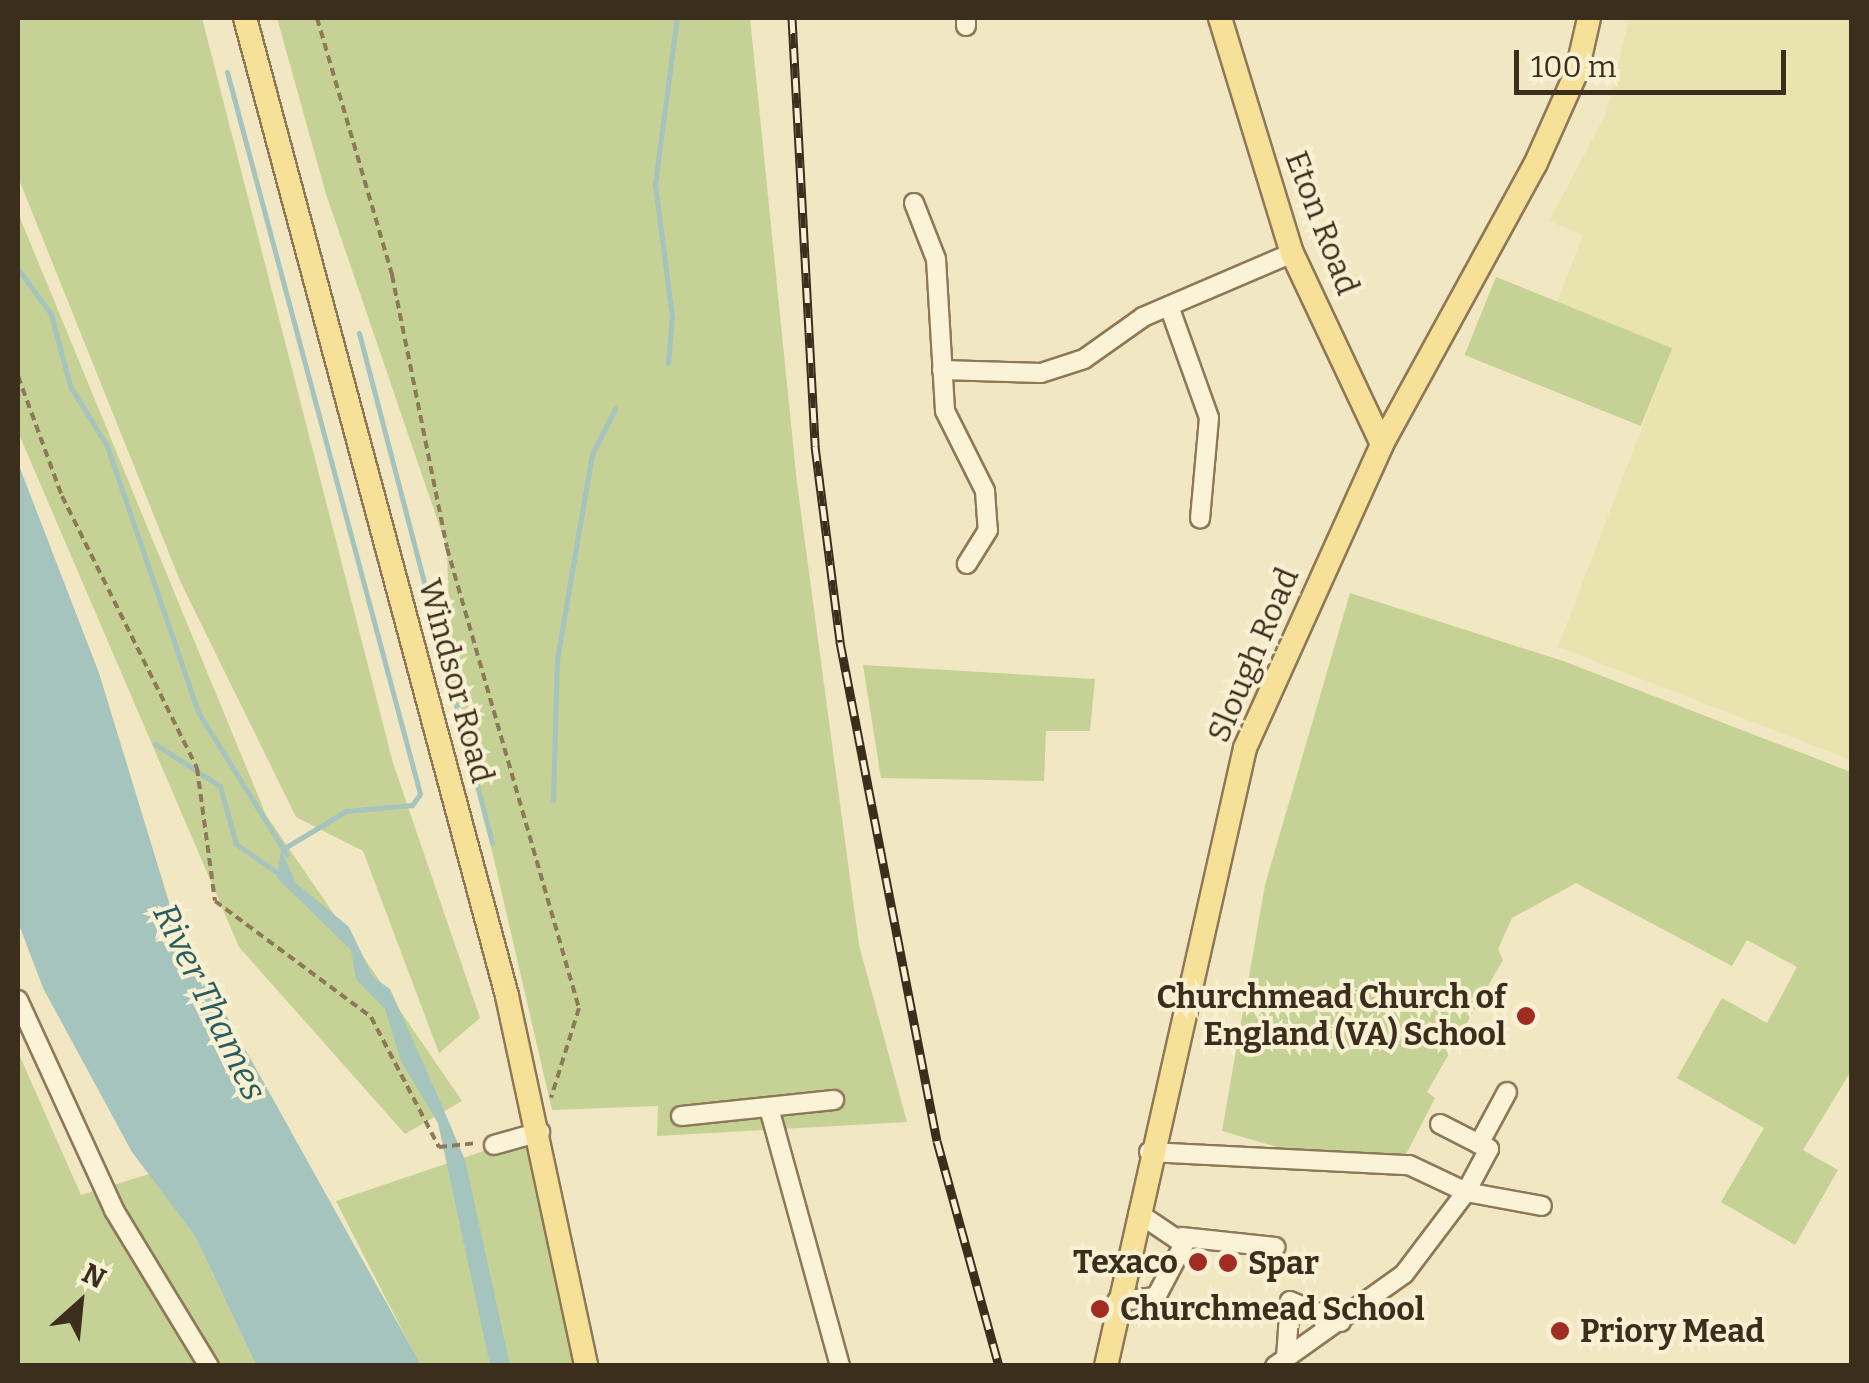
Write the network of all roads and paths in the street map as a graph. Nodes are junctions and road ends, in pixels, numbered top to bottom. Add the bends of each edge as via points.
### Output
1 (245, 18) edge
2 (316, 18) edge
3 (1220, 18) edge
4 (1589, 18) edge
5 (914, 203) dead end
6 (1292, 252) junction
7 (1170, 306) junction
8 (942, 370) junction
9 (18, 376) edge
10 (1382, 444) junction
11 (1200, 519) dead end
12 (967, 564) dead end
13 (18, 1000) edge
14 (1508, 1092) dead end
15 (834, 1100) dead end
16 (769, 1108) junction
17 (680, 1116) dead end
18 (1440, 1124) dead end
19 (540, 1132) junction
20 (463, 1143) dead end
21 (1479, 1144) junction
22 (494, 1145) dead end
23 (1149, 1152) junction
24 (1466, 1192) junction
25 (1542, 1206) dead end
26 (1138, 1212) junction
27 (1182, 1237) junction
28 (1275, 1247) dead end
29 (1117, 1301) junction
30 (1340, 1322) junction
31 (1281, 1362) edge
32 (210, 1366) edge
33 (586, 1366) edge
34 (840, 1366) edge
35 (1106, 1366) edge

1 - 19 main road, Windsor Road
2 - 19 path via 392,275 447,548 580,1008
3 - 6 main road, Eton Road
4 - 10 main road, Slough Road via 1578,72 1535,166
5 - 8 street via 936,259
6 - 7 street
6 - 10 main road, Eton Road
7 - 8 street via 1084,359 1041,373
7 - 11 street via 1209,418
8 - 12 street via 945,411 985,490 988,530
9 - 20 path via 62,496 197,768 215,902 370,1017 442,1148
10 - 23 main road, Slough Road via 1245,748
13 - 32 street via 114,1210
14 - 21 street
15 - 16 street
16 - 17 street
16 - 34 street
18 - 21 street
19 - 22 street
19 - 33 main road, Windsor Road
21 - 24 street via 1489,1149
23 - 24 street via 1409,1165
23 - 26 main road, Slough Road
24 - 25 street
24 - 30 street via 1404,1274
26 - 27 street
26 - 29 main road, Slough Road
27 - 28 street
27 - 29 street via 1164,1289 1145,1304
29 - 35 main road, Slough Road
30 - 31 street
30 - 31 street via 1290,1301

